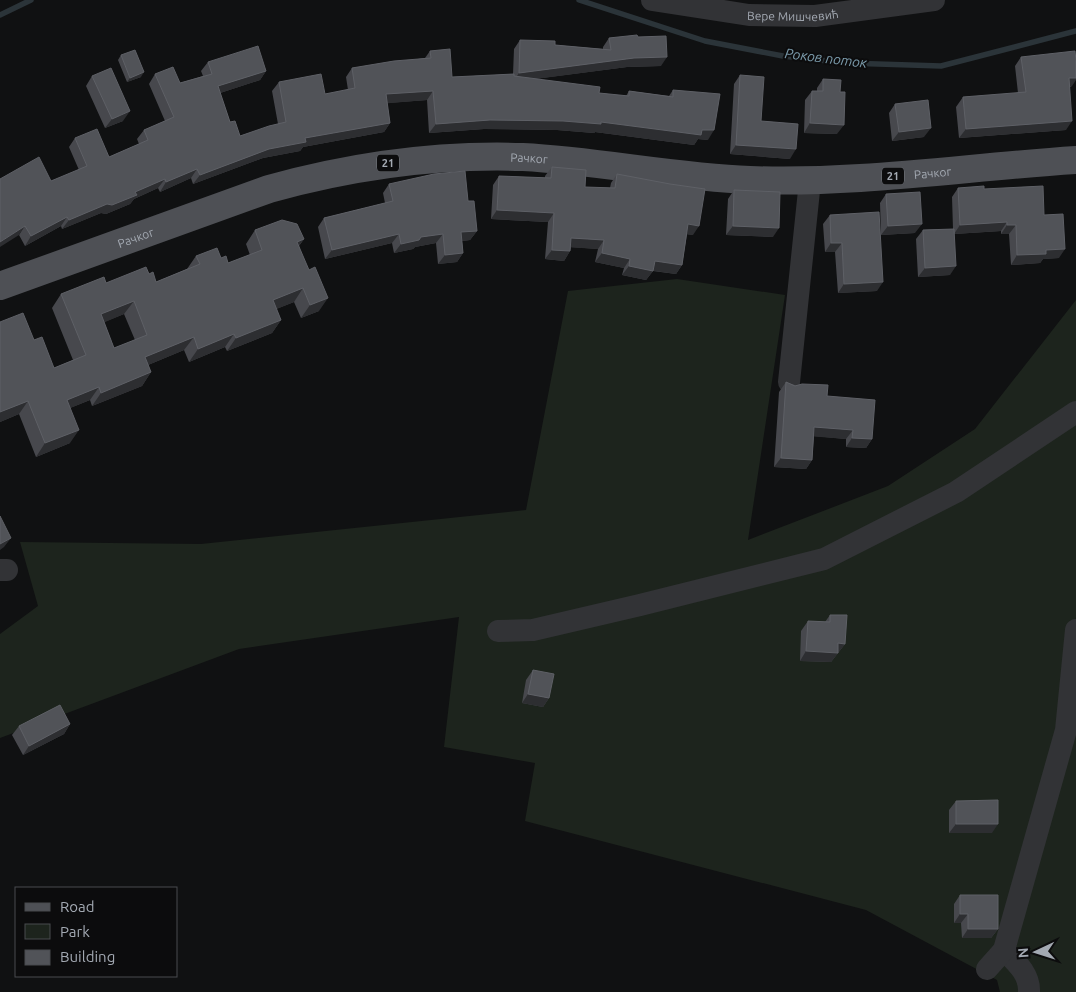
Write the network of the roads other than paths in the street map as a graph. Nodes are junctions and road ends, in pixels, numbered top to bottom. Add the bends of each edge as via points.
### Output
1 (652, 0) edge
2 (934, 0) edge
3 (1076, 160) edge
4 (810, 181) junction
5 (0, 286) edge
6 (789, 382) edge
7 (1076, 412) edge
8 (1076, 630) edge
9 (498, 631) dead end
10 (1004, 950) junction
11 (987, 969) dead end
12 (1029, 992) edge

1 - 2 street, Вере Мишчевић via 749,16 815,16
3 - 4 main road, Рачког / 21
4 - 5 main road, Рачког / 21 via 716,178 524,158 474,157 383,164 310,178 269,190
4 - 6 street
7 - 9 street via 956,492 824,559 543,628
8 - 10 street via 1066,730
10 - 11 street
10 - 12 street via 1022,968

